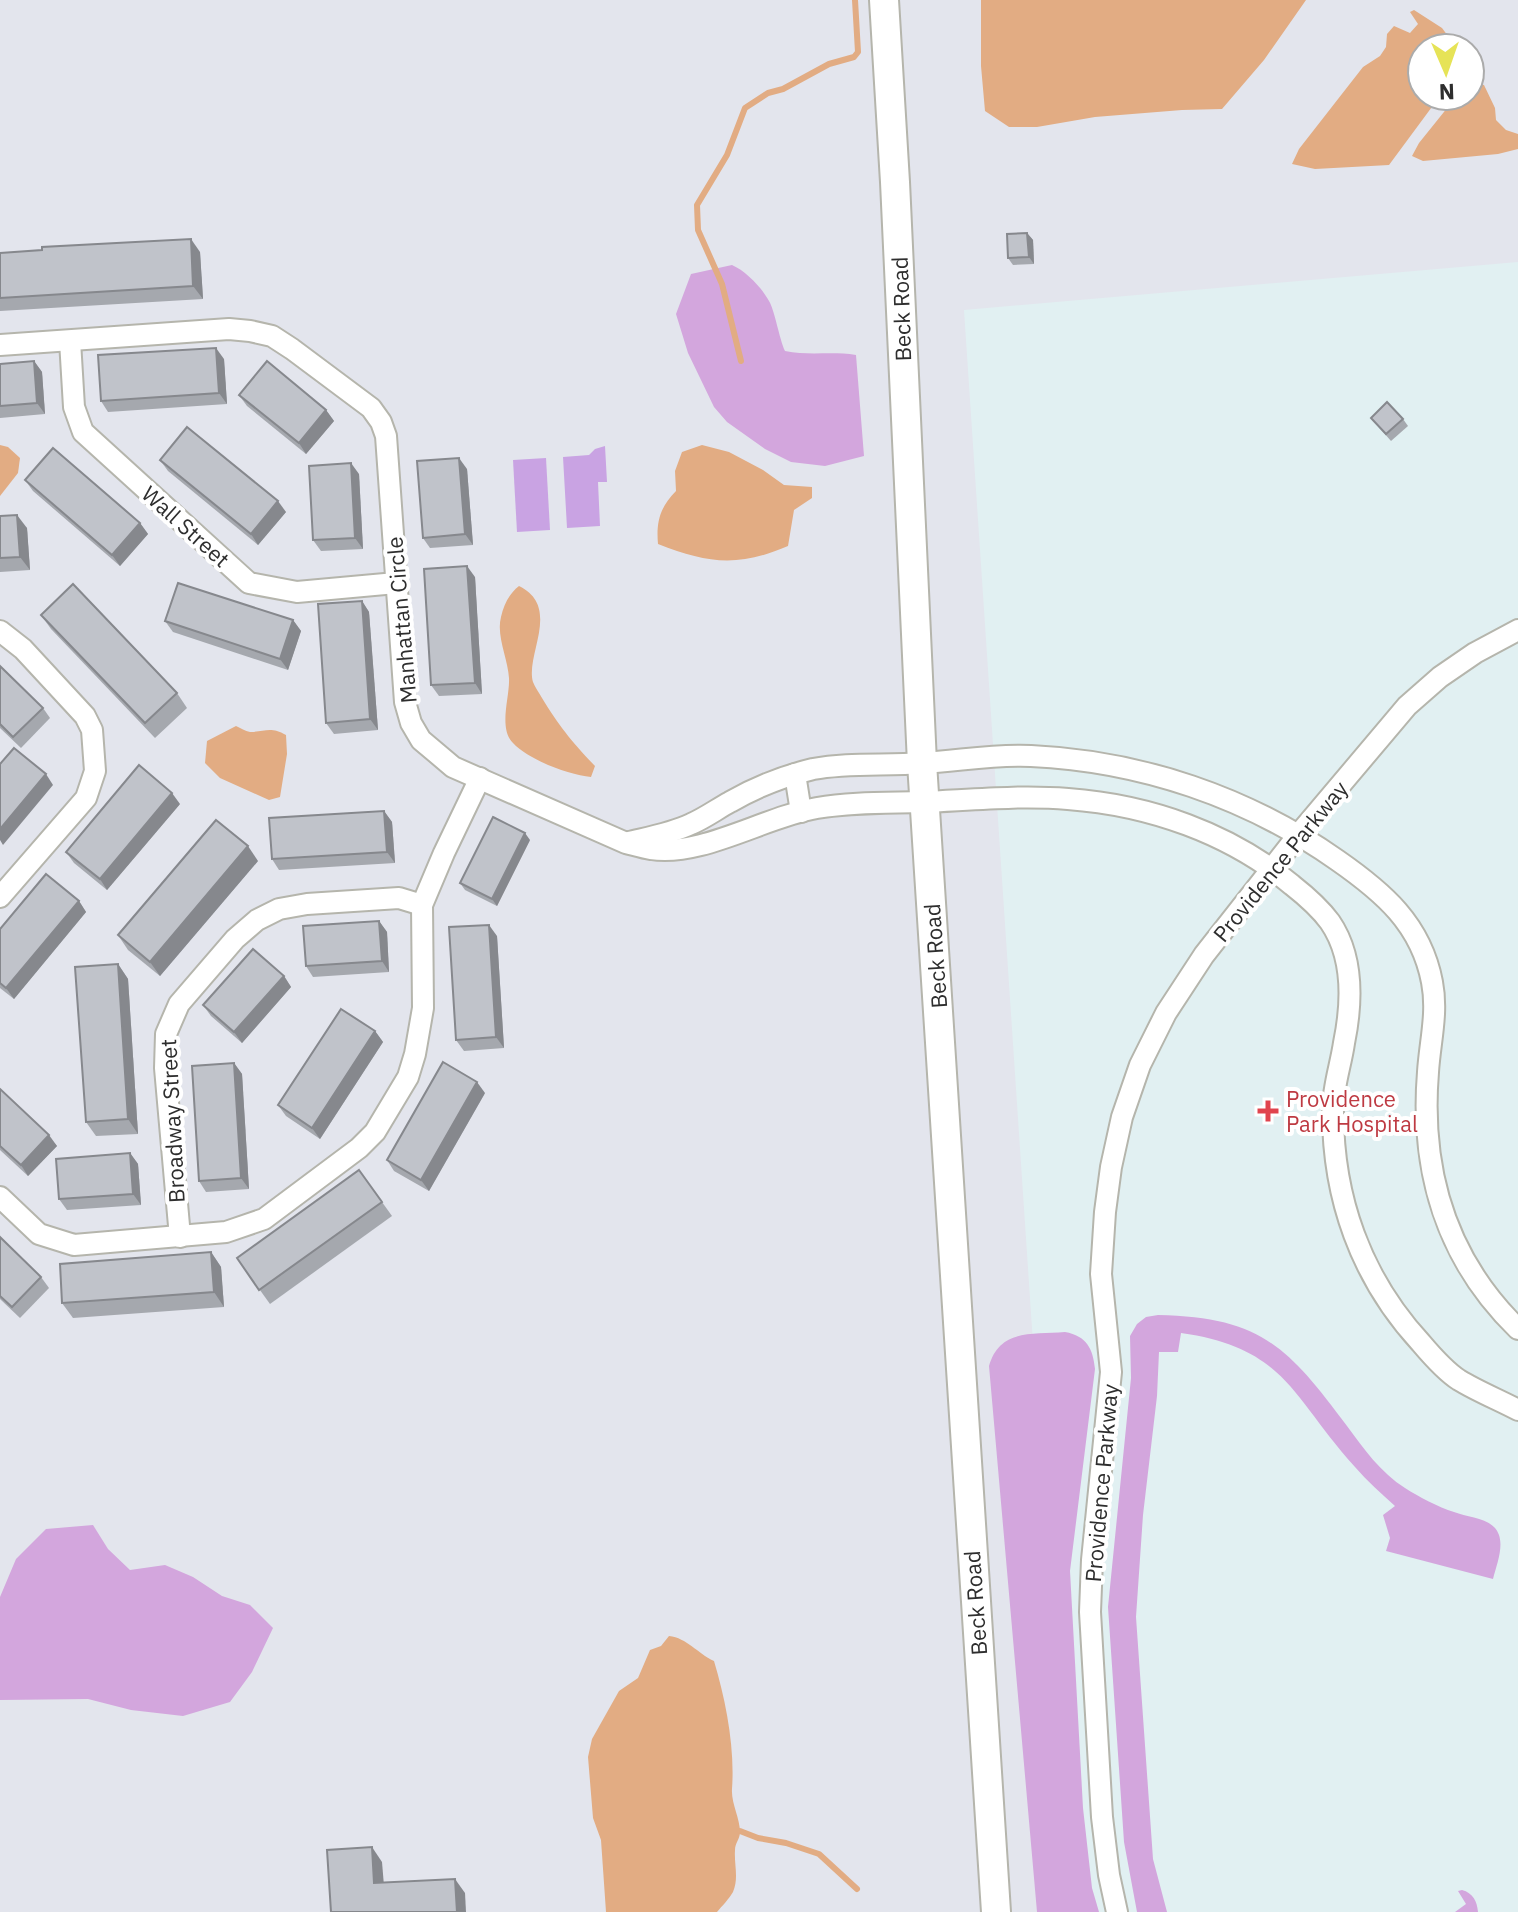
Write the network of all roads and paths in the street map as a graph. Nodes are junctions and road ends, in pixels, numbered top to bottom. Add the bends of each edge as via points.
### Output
1 (884, 0) edge
2 (70, 341) junction
3 (0, 345) edge
4 (396, 583) junction
5 (1518, 630) edge
6 (0, 631) edge
7 (922, 763) junction
8 (795, 774) junction
9 (480, 778) junction
10 (731, 801) junction
11 (925, 802) junction
12 (801, 812) junction
13 (739, 831) junction
14 (1299, 834) junction
15 (626, 843) junction
16 (1273, 869) junction
17 (0, 897) edge
18 (422, 905) junction
19 (0, 1197) edge
20 (180, 1237) junction
21 (1518, 1329) edge
22 (1518, 1410) edge
23 (996, 1912) edge
24 (1117, 1912) edge

1 - 7 main road, Beck Road
2 - 3 street, Manhattan Circle
2 - 4 street, Wall Street via 74,407 83,432 249,583 297,592
2 - 4 street, Manhattan Circle via 229,329 272,336 292,349 371,408 381,422
4 - 9 street, Manhattan Circle via 411,723 435,754
5 - 14 street, Providence Parkway via 1475,653 1407,706
6 - 17 street via 85,716 92,730 95,771 86,798
7 - 8 street via 817,768
7 - 11 main road, Beck Road
7 - 14 street via 1032,756 1118,766 1220,796
8 - 10 street
8 - 12 street
9 - 15 street, Manhattan Circle
9 - 18 street
10 - 13 street
10 - 15 street via 690,825
11 - 12 street, Manhattan Circle
11 - 16 street, Manhattan Circle via 1031,798 1115,805 1205,832
11 - 23 main road, Beck Road
12 - 13 street, Manhattan Circle
13 - 15 street, Manhattan Circle via 681,849 653,850
14 - 16 street, Providence Parkway
14 - 21 street via 1394,906 1423,951 1434,1004 1425,1121 1434,1184 1460,1251
16 - 22 street, Manhattan Circle via 1331,924 1348,971 1351,1004 1332,1104 1334,1145 1349,1224 1372,1277 1440,1363 1459,1380
16 - 24 street, Providence Parkway via 1204,955 1166,1013 1140,1065 1111,1167 1101,1274 1111,1372 1090,1612 1102,1817
18 - 20 street via 420,1030 408,1077 375,1132 264,1219 226,1232
18 - 20 street, Broadway Street via 399,898 279,909 235,939 179,1004 166,1034 165,1068
19 - 20 street via 39,1234 74,1245

